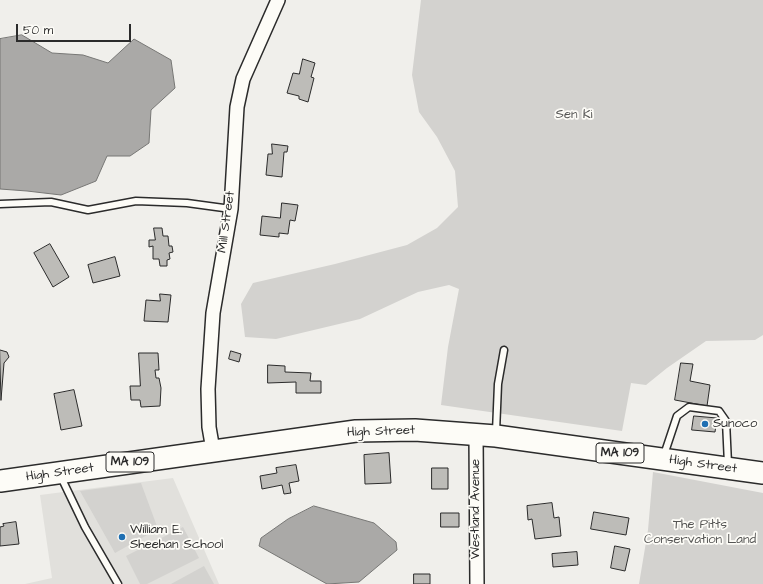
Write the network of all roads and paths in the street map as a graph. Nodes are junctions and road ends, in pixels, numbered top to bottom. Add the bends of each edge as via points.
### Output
1 (278, 0) edge
2 (0, 204) edge
3 (231, 209) junction
4 (504, 350) dead end
5 (486, 435) junction
6 (213, 450) junction
7 (663, 459) junction
8 (728, 468) junction
9 (60, 473) junction
10 (763, 473) edge
11 (0, 481) edge
12 (118, 584) edge
13 (477, 584) edge

1 - 3 street, Mill Street via 242,79 237,107
2 - 3 lane via 51,202 88,210 136,201 187,203
3 - 6 street, Mill Street via 213,313 208,389 209,427
4 - 5 lane
5 - 6 main road, High Street / MA 109 via 415,430 356,431
5 - 7 main road, High Street / MA 109
5 - 13 street, Westland Avenue
6 - 9 main road, High Street / MA 109
7 - 8 main road, High Street / MA 109
7 - 8 lane via 677,416 689,407 720,411 726,421
8 - 10 main road, High Street / MA 109
9 - 11 main road, High Street / MA 109
9 - 12 lane via 85,528

